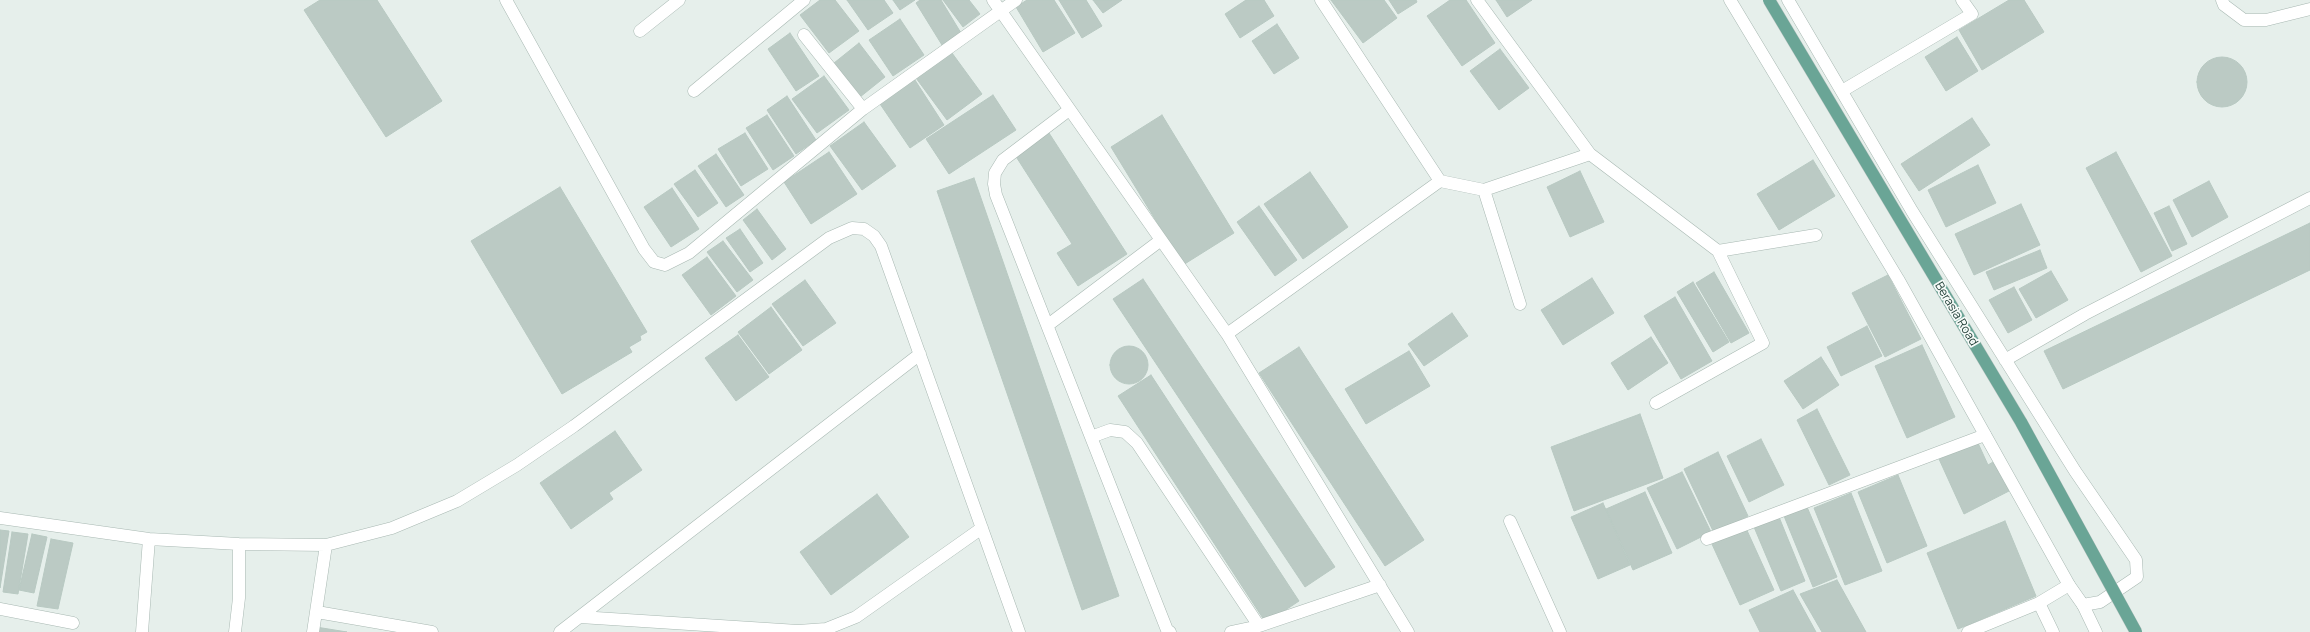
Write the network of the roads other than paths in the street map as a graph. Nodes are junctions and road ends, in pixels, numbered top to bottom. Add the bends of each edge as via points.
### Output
1 (506, 0) edge
2 (679, 0) edge
3 (804, 0) edge
4 (993, 0) edge
5 (1016, 0) edge
6 (1321, 0) edge
7 (1477, 0) edge
8 (1730, 0) edge
9 (1769, 0) edge
10 (1788, 0) edge
11 (1962, 0) edge
12 (2222, 0) edge
13 (2310, 9) edge
14 (1000, 11) junction
15 (640, 31) dead end
16 (804, 35) dead end
17 (694, 91) dead end
18 (1842, 91) junction
19 (863, 109) junction
20 (1069, 110) junction
21 (1590, 154) junction
22 (1440, 181) junction
23 (1484, 190) junction
24 (2310, 198) edge
25 (1816, 235) dead end
26 (1161, 240) junction
27 (1718, 251) junction
28 (1520, 304) dead end
29 (1048, 325) junction
30 (1227, 334) junction
31 (920, 354) junction
32 (2005, 360) junction
33 (1656, 403) dead end
34 (1985, 435) junction
35 (1091, 437) junction
36 (0, 518) edge
37 (1510, 521) dead end
38 (982, 528) junction
39 (149, 539) junction
40 (1707, 539) dead end
41 (239, 544) junction
42 (326, 544) junction
43 (1380, 585) junction
44 (2069, 585) junction
45 (2039, 603) junction
46 (2082, 605) junction
47 (0, 609) edge
48 (316, 612) junction
49 (580, 617) junction
50 (72, 623) dead end
51 (1259, 626) junction
52 (142, 632) edge
53 (235, 632) edge
54 (313, 632) edge
55 (432, 632) edge
56 (560, 632) edge
57 (1019, 632) edge
58 (1170, 632) edge
59 (1231, 632) edge
60 (1408, 632) edge
61 (1560, 632) edge
62 (1968, 632) edge
63 (2053, 632) edge
64 (2096, 632) edge
65 (2136, 632) edge

1 - 19 street via 644,249 654,262 665,265 689,253
2 - 15 street
3 - 17 street
4 - 14 street
5 - 14 street
6 - 22 street
7 - 21 street
8 - 34 street via 1898,279
9 - 65 main road, Berasia Road, bridge via 2021,422
10 - 18 street
11 - 18 street via 1972,14
12 - 13 street via 2224,5 2244,20 2266,20
14 - 19 street
14 - 20 street
16 - 19 street
18 - 32 street via 1912,211
20 - 26 street
20 - 29 street via 1003,160 995,173 996,195
21 - 23 street
21 - 27 street
22 - 23 street
22 - 30 street
23 - 28 street
24 - 32 street via 2085,314
25 - 27 street
26 - 29 street
26 - 30 street
27 - 33 street via 1763,342
29 - 35 street
30 - 43 street
31 - 38 street
31 - 42 street via 881,246 874,236 864,229 852,228 829,238 517,465 457,501 392,528
31 - 49 street
32 - 46 street via 2075,471 2136,560 2137,577 2100,602
34 - 40 street
34 - 44 street
35 - 51 street via 1110,430 1125,432 1137,443
35 - 58 street via 1167,630
36 - 39 street
37 - 61 street
38 - 49 street via 856,617 826,629 798,630
38 - 57 street
39 - 41 street
39 - 52 street
41 - 42 street
41 - 53 street via 239,598
42 - 48 street
43 - 51 street
43 - 60 street
44 - 45 street
44 - 46 street
45 - 62 street
45 - 63 street
46 - 64 street
47 - 50 street
48 - 54 street
48 - 55 street
49 - 56 street
51 - 59 street

